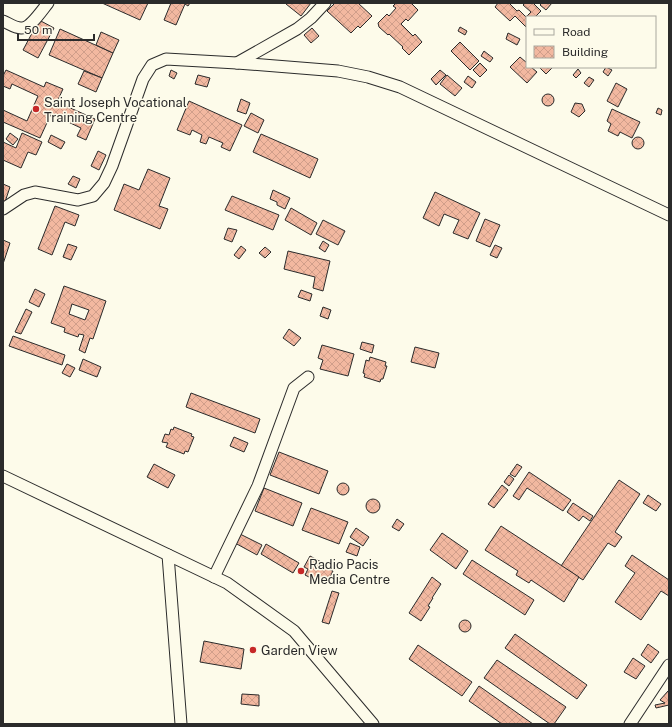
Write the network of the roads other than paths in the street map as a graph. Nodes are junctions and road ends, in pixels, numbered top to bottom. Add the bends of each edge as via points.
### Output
1 (48, 3) edge
2 (325, 3) edge
3 (3, 21) edge
4 (237, 63) junction
5 (3, 209) edge
6 (669, 215) edge
7 (308, 377) dead end
8 (3, 476) edge
9 (168, 555) junction
10 (214, 577) junction
11 (669, 665) edge
12 (181, 724) edge
13 (373, 724) edge
14 (630, 724) edge

1 - 3 street via 24,28
2 - 4 street via 296,29
4 - 5 street via 166,59 152,65 143,79 104,183 93,196 78,200 35,192 24,195
4 - 6 street via 338,71 400,87
7 - 10 street via 294,388 258,486
8 - 9 street
9 - 10 street
9 - 12 street
10 - 13 street via 227,583 294,631
11 - 14 street

